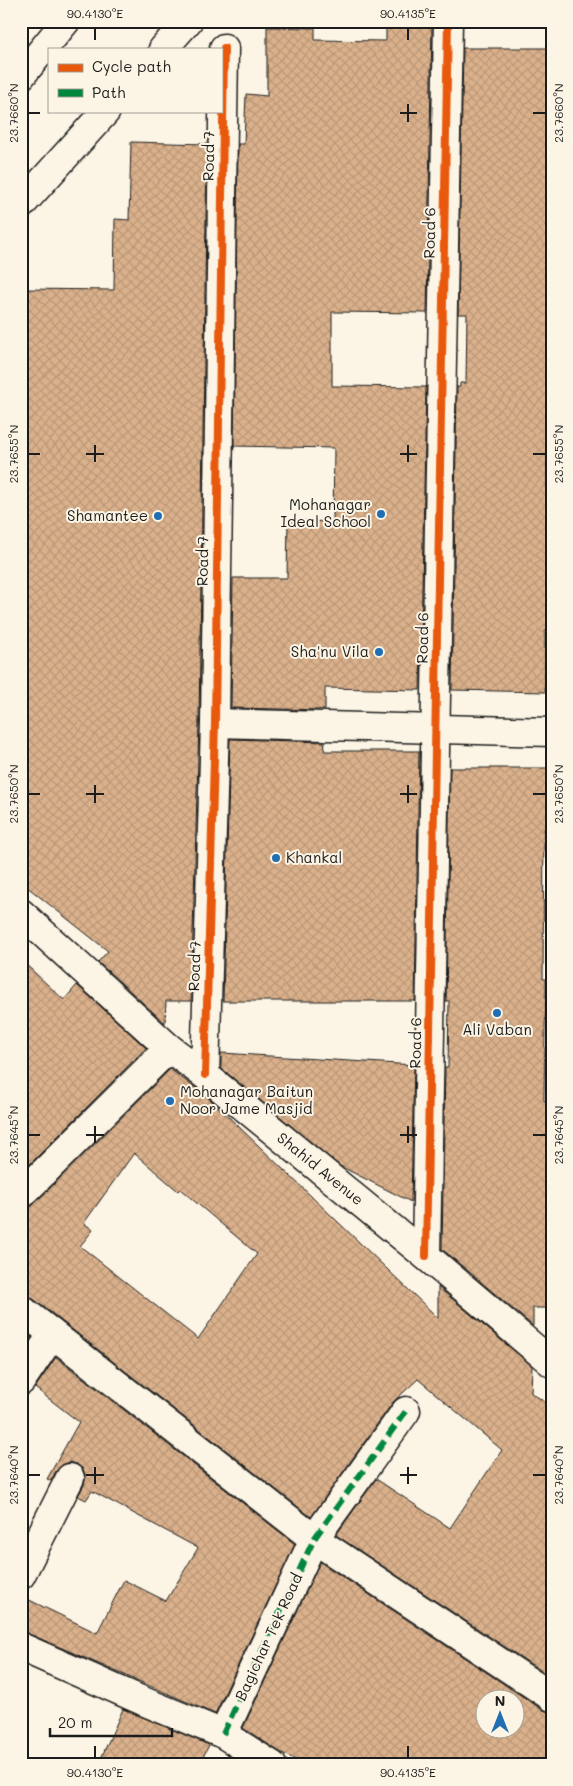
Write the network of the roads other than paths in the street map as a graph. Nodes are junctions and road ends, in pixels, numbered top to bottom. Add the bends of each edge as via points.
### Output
1 (66, 21) edge
2 (188, 21) edge
3 (448, 21) edge
4 (164, 48) edge
5 (224, 48) dead end
6 (21, 76) edge
7 (105, 112) edge
8 (21, 206) edge
9 (215, 723) junction
10 (435, 729) junction
11 (552, 732) edge
12 (21, 913) edge
13 (169, 1048) junction
14 (205, 1075) junction
15 (21, 1195) edge
16 (426, 1256) junction
17 (21, 1309) edge
18 (52, 1335) junction
19 (552, 1363) edge
20 (21, 1381) edge
21 (406, 1410) dead end
22 (70, 1478) dead end
23 (314, 1539) junction
24 (21, 1574) edge
25 (21, 1647) edge
26 (552, 1697) edge
27 (223, 1734) junction
28 (272, 1765) edge

1 - 6 street
2 - 4 street
3 - 10 street, Road 6
5 - 9 street, Road 7
7 - 8 street
9 - 10 street
9 - 14 street, Road 7
10 - 11 street
10 - 16 street, Road 6
12 - 13 street, Shahid Avenue
13 - 14 street, Shahid Avenue
13 - 15 street
14 - 16 street, Shahid Avenue
16 - 19 street, Shahid Avenue
17 - 18 street
18 - 20 street
18 - 23 street
21 - 23 street, Bagichar Tek Road
22 - 24 street
23 - 26 street
23 - 27 street, Bagichar Tek Road
25 - 27 street
27 - 28 street

